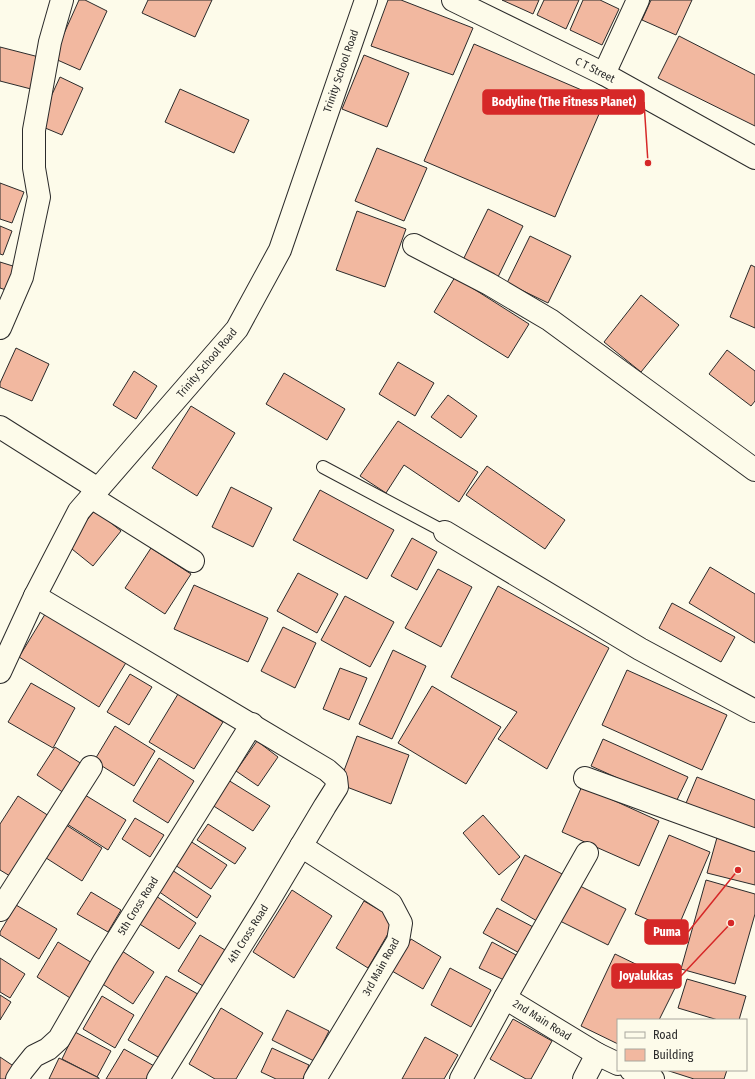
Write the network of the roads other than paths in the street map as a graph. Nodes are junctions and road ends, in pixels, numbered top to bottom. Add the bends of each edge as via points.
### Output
1 (62, 0) edge
2 (366, 0) edge
3 (452, 0) edge
4 (638, 0) edge
5 (604, 74) junction
6 (755, 158) edge
7 (414, 245) dead end
8 (0, 328) edge
9 (0, 427) edge
10 (323, 467) dead end
11 (755, 470) edge
12 (95, 493) junction
13 (445, 532) joint
14 (193, 561) dead end
15 (35, 596) junction
16 (0, 672) edge
17 (755, 711) edge
18 (252, 724) junction
19 (90, 767) dead end
20 (585, 778) dead end
21 (755, 840) edge
22 (301, 846) junction
23 (587, 852) dead end
24 (0, 910) edge
25 (505, 998) junction
26 (597, 1054) junction
27 (617, 1064) edge
28 (633, 1071) edge
29 (17, 1079) edge
30 (158, 1079) edge
31 (315, 1079) edge
32 (461, 1079) edge
33 (584, 1079) edge
34 (653, 1079) edge

1 - 8 street via 50,42 34,130 34,168 39,197 22,277
2 - 12 street, Trinity School Road via 280,250 238,329
3 - 5 street, C T Street
4 - 5 street
5 - 6 street, C T Street
7 - 11 street via 489,284 550,320
9 - 12 street
10 - 13 lane
12 - 14 street
12 - 15 street, Trinity School Road via 79,511
13 - 17 street via 640,649
15 - 16 street, Trinity School Road
15 - 18 street
18 - 22 street, 4th Cross Road via 336,778 337,787
18 - 29 street, 5th Cross Road via 104,961 59,1039 48,1049 34,1056
19 - 24 street
20 - 21 street
22 - 30 street, 4th Cross Road
22 - 31 street, 3rd Main Road via 391,904 401,923 398,941
23 - 25 street
25 - 26 street, 2nd Main Road
25 - 32 street, 2nd Main Road
26 - 27 street, 2nd Main Road
26 - 33 street
28 - 34 street

